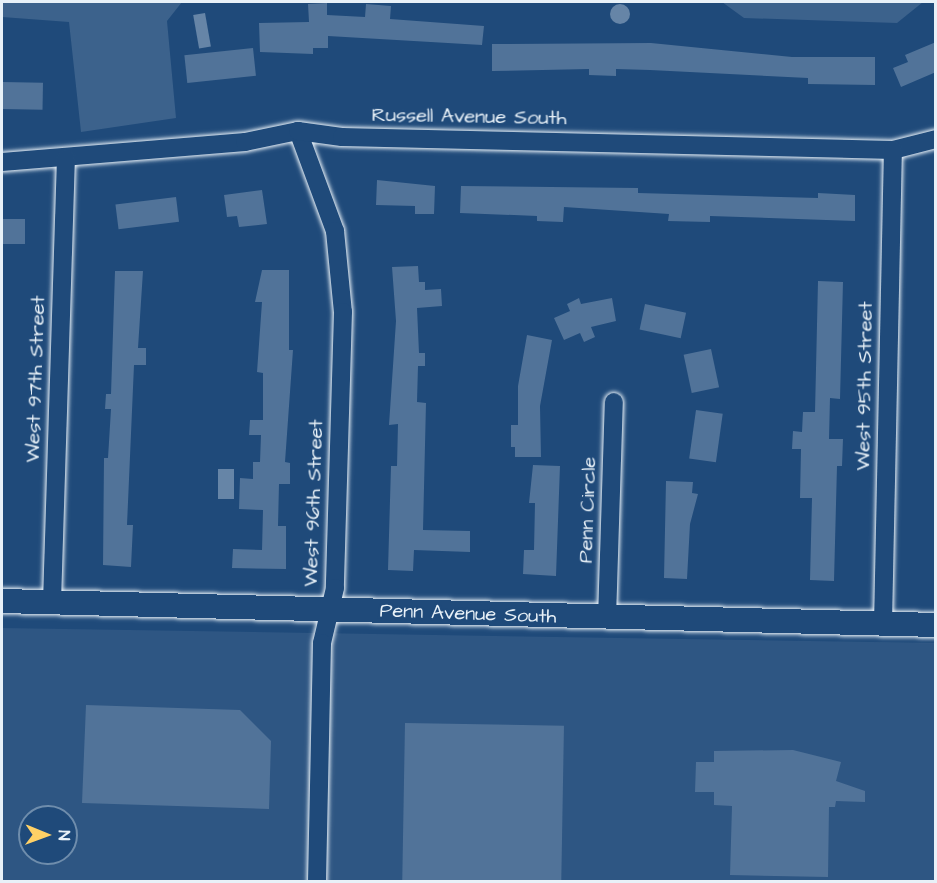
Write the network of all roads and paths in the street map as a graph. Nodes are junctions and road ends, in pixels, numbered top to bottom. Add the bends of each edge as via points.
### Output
1 (298, 131) junction
2 (936, 139) edge
3 (893, 150) junction
4 (66, 158) junction
5 (2, 162) edge
6 (614, 402) dead end
7 (2, 601) edge
8 (52, 602) junction
9 (330, 609) junction
10 (607, 619) junction
11 (883, 624) junction
12 (936, 625) edge
13 (317, 882) edge

1 - 3 street, Russell Avenue South via 342,137
1 - 4 street, Russell Avenue South via 245,142
1 - 9 street, West 96th Street via 335,231 341,271 335,588
2 - 3 street, Russell Avenue South
3 - 11 street, West 95th Street
4 - 5 street, Russell Avenue South
4 - 8 street, West 97th Street
6 - 10 street, Penn Circle
7 - 8 main road, Penn Avenue South
8 - 9 main road, Penn Avenue South
9 - 10 main road, Penn Avenue South
9 - 13 street, West 96th Street via 322,643
10 - 11 main road, Penn Avenue South
11 - 12 main road, Penn Avenue South

